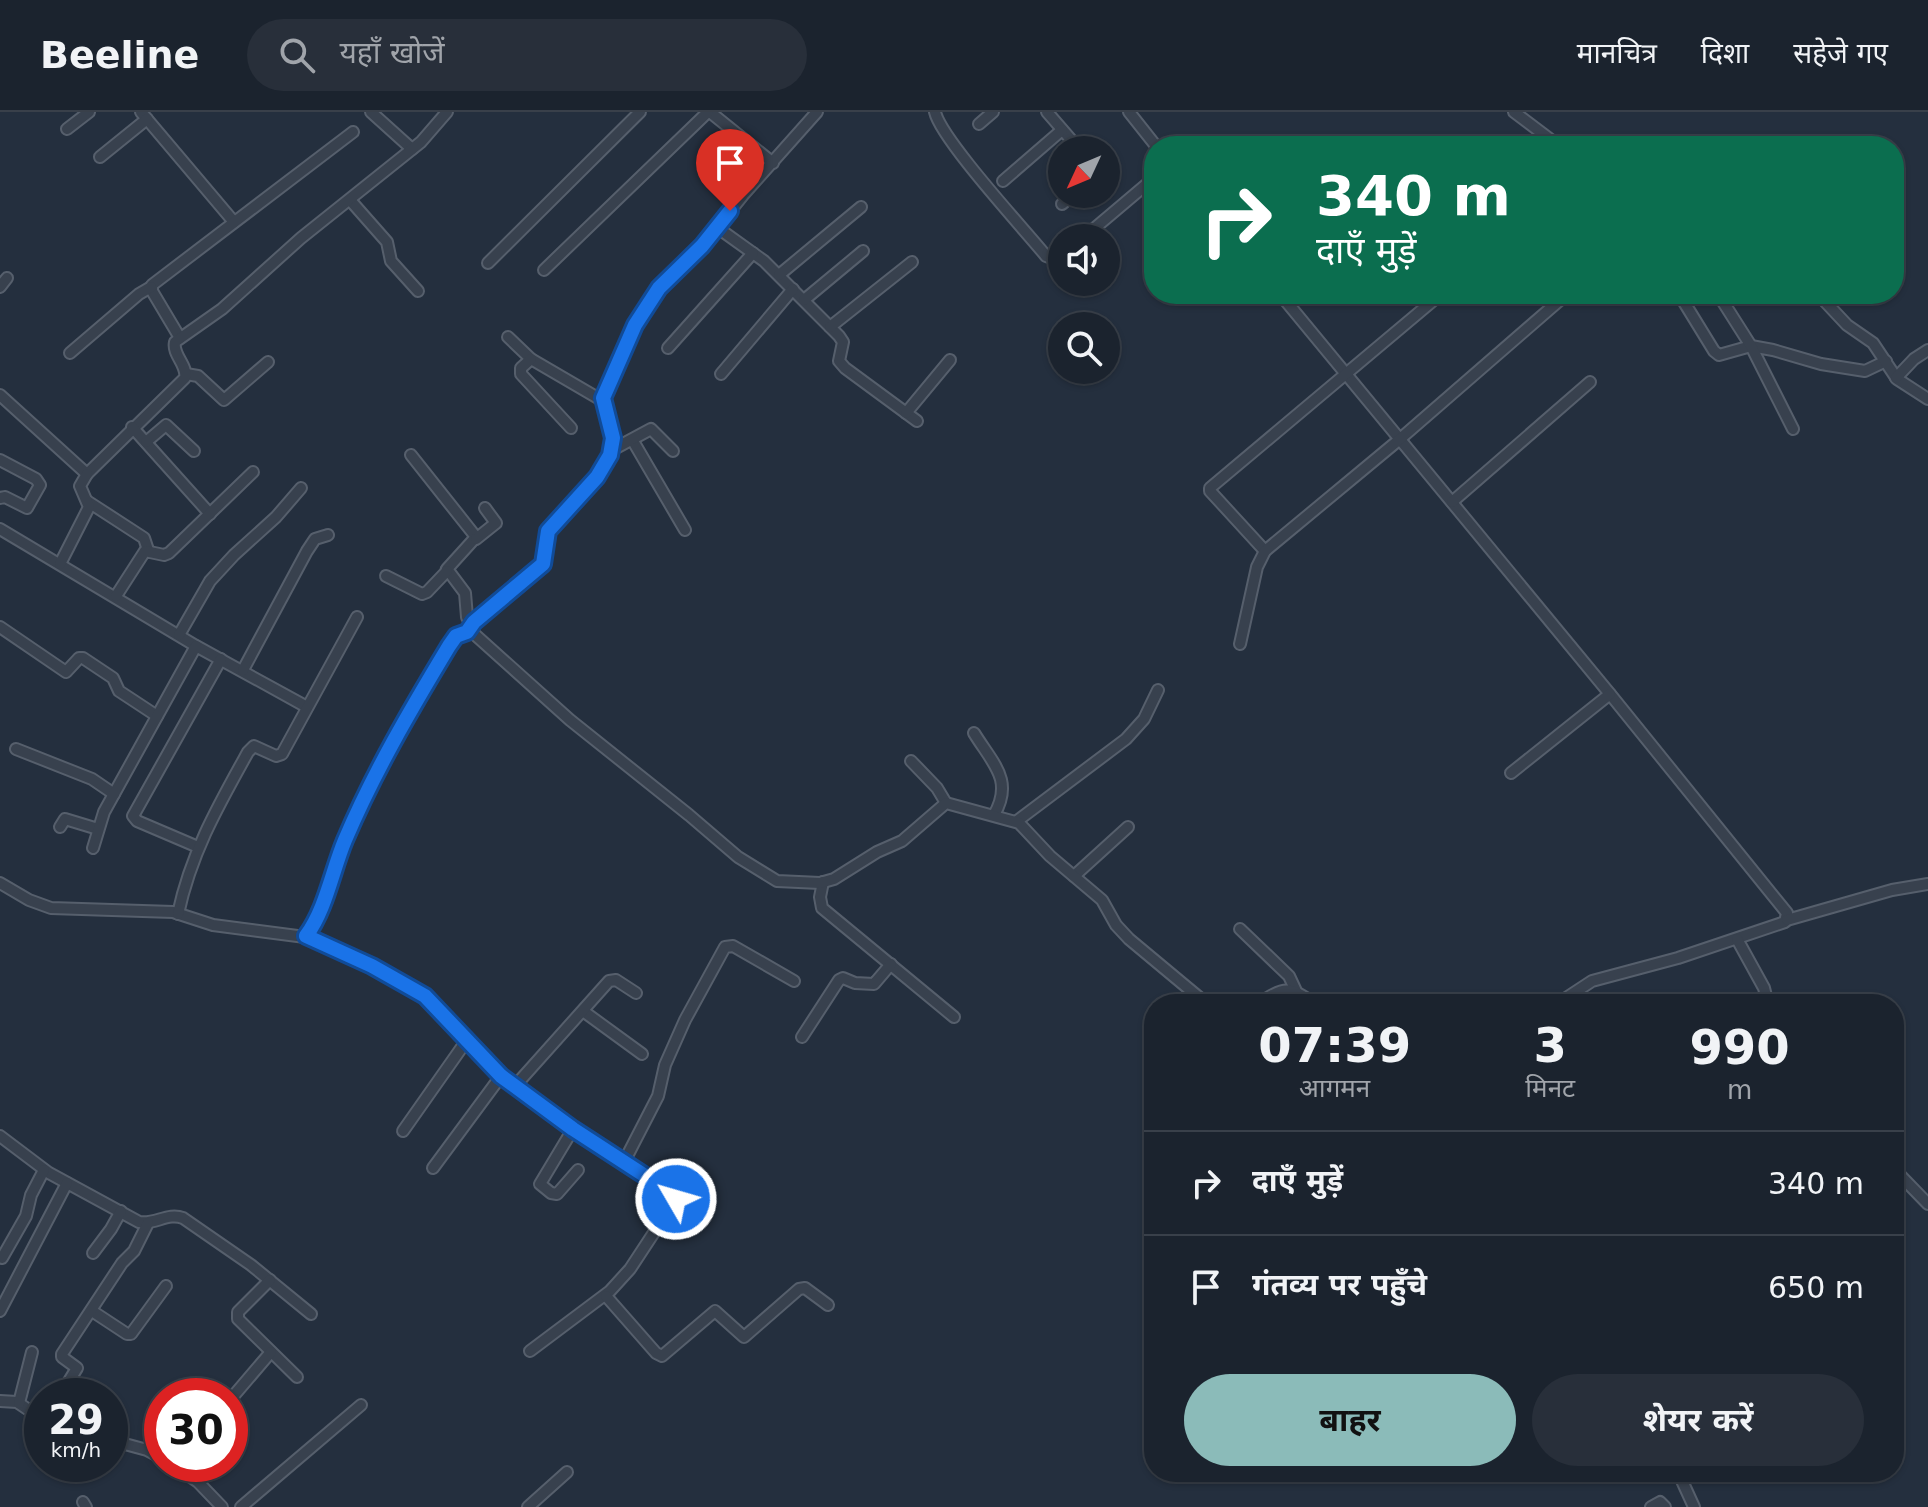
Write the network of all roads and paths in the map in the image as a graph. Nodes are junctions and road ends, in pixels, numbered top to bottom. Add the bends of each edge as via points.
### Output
1 (89, 112) edge
2 (371, 112) edge
3 (447, 112) edge
4 (640, 112) edge
5 (709, 112) edge
6 (935, 112) edge
7 (993, 112) edge
8 (1047, 112) edge
9 (1129, 112) edge
10 (1514, 112) edge
11 (813, 114) edge
12 (144, 116) edge
13 (979, 124) dead end
14 (67, 129) dead end
15 (1062, 130) junction
16 (353, 132) dead end
17 (1067, 136) edge
18 (1148, 136) edge
19 (1546, 136) edge
20 (412, 149) junction
21 (100, 157) dead end
22 (773, 163) junction
23 (1003, 181) dead end
24 (1144, 186) edge
25 (350, 200) junction
26 (861, 207) dead end
27 (234, 222) junction
28 (1100, 224) edge
29 (718, 228) junction
30 (863, 251) dead end
31 (753, 253) junction
32 (1048, 257) edge
33 (912, 262) dead end
34 (488, 263) dead end
35 (544, 270) dead end
36 (779, 275) junction
37 (151, 287) junction
38 (793, 289) junction
39 (418, 291) dead end
40 (804, 300) junction
41 (1288, 304) edge
42 (1429, 304) edge
43 (1555, 304) edge
44 (1685, 304) edge
45 (1724, 304) edge
46 (1827, 304) edge
47 (830, 327) junction
48 (508, 337) dead end
49 (180, 338) junction
50 (1751, 346) junction
51 (668, 348) dead end
52 (1928, 350) edge
53 (70, 353) dead end
54 (531, 359) junction
55 (950, 360) dead end
56 (1886, 361) junction
57 (268, 362) dead end
58 (186, 374) junction
59 (721, 374) dead end
60 (1347, 375) junction
61 (1896, 378) junction
62 (1590, 382) dead end
63 (0, 395) edge
64 (1928, 399) edge
65 (603, 401) junction
66 (906, 413) junction
67 (917, 421) dead end
68 (132, 427) junction
69 (571, 428) dead end
70 (1793, 429) dead end
71 (1400, 439) junction
72 (633, 441) junction
73 (146, 442) junction
74 (612, 450) junction
75 (194, 451) dead end
76 (673, 451) dead end
77 (411, 455) dead end
78 (0, 460) edge
79 (253, 472) dead end
80 (87, 474) junction
81 (301, 488) dead end
82 (0, 498) edge
83 (87, 501) junction
84 (1452, 502) junction
85 (485, 508) dead end
86 (210, 514) junction
87 (0, 529) edge
88 (685, 530) dead end
89 (328, 535) dead end
90 (476, 539) junction
91 (148, 550) junction
92 (1265, 551) junction
93 (60, 564) junction
94 (447, 571) junction
95 (386, 576) dead end
96 (116, 596) junction
97 (357, 617) dead end
98 (0, 627) edge
99 (469, 628) junction
100 (179, 635) junction
101 (1240, 644) dead end
102 (196, 646) junction
103 (221, 659) junction
104 (243, 670) junction
105 (1158, 690) dead end
106 (1610, 694) junction
107 (307, 707) junction
108 (157, 716) junction
109 (974, 733) dead end
110 (16, 749) dead end
111 (911, 761) dead end
112 (1511, 773) dead end
113 (114, 794) junction
114 (946, 803) junction
115 (994, 815) junction
116 (1017, 821) junction
117 (60, 827) dead end
118 (1128, 827) dead end
119 (98, 829) junction
120 (198, 847) junction
121 (93, 848) dead end
122 (1074, 876) junction
123 (823, 882) junction
124 (0, 883) edge
125 (1928, 884) edge
126 (178, 914) junction
127 (1787, 920) junction
128 (1240, 929) dead end
129 (306, 936) junction
130 (1737, 939) junction
131 (891, 964) junction
132 (794, 981) dead end
133 (1296, 991) junction
134 (636, 993) dead end
135 (1195, 994) edge
136 (1276, 994) edge
137 (1300, 994) edge
138 (1572, 994) edge
139 (1766, 994) edge
140 (583, 1011) junction
141 (954, 1017) dead end
142 (802, 1037) dead end
143 (467, 1040) junction
144 (642, 1054) dead end
145 (501, 1076) junction
146 (515, 1086) junction
147 (573, 1129) junction
148 (403, 1131) dead end
149 (0, 1136) edge
150 (624, 1162) junction
151 (433, 1168) dead end
152 (44, 1170) junction
153 (578, 1170) dead end
154 (1904, 1179) edge
155 (67, 1183) junction
156 (1928, 1204) edge
157 (121, 1211) junction
158 (148, 1223) junction
159 (93, 1253) dead end
160 (2, 1258) dead end
161 (270, 1280) junction
162 (166, 1286) dead end
163 (606, 1296) junction
164 (828, 1305) dead end
165 (0, 1311) edge
166 (92, 1311) junction
167 (311, 1314) dead end
168 (530, 1351) dead end
169 (32, 1352) dead end
170 (271, 1352) junction
171 (297, 1377) dead end
172 (71, 1378) edge
173 (248, 1379) edge
174 (20, 1400) junction
175 (0, 1401) edge
176 (24, 1403) edge
177 (361, 1405) dead end
178 (567, 1472) dead end
179 (198, 1482) edge
180 (1683, 1482) edge
181 (222, 1507) edge
182 (241, 1507) edge
183 (528, 1507) edge
184 (1651, 1507) edge
185 (1665, 1507) edge
186 (1694, 1507) edge

1 - 14 street
2 - 20 street
3 - 20 street
4 - 34 street
5 - 22 street
5 - 35 street
6 - 32 street via 960,152
7 - 13 street
8 - 15 street
9 - 18 street
10 - 19 street
11 - 22 street
12 - 21 street
12 - 27 street
15 - 17 street
15 - 23 street
16 - 27 street
20 - 25 street
22 - 29 street
24 - 28 street
25 - 39 street via 389,244 391,261
25 - 49 street
26 - 36 street
27 - 37 street
29 - 31 street
29 - 65 street via 644,308
30 - 40 street
31 - 36 street
31 - 51 street
33 - 47 street
36 - 38 street
37 - 49 street
37 - 53 street
38 - 40 street
38 - 59 street
40 - 47 street
41 - 60 street
42 - 60 street
43 - 71 street
44 - 50 street via 1715,353
45 - 50 street
46 - 56 street
47 - 66 street via 843,342 841,364
48 - 54 street
49 - 58 street via 173,345
50 - 56 street via 1862,370
50 - 70 street
52 - 61 street
54 - 65 street
54 - 69 street via 521,374
55 - 66 street
56 - 61 street
57 - 58 street via 224,400 198,376
58 - 68 street
60 - 71 street
60 - 92 street via 1210,488
61 - 64 street
62 - 84 street
63 - 80 street
65 - 74 street
66 - 67 street
68 - 73 street
68 - 80 street
71 - 84 street
71 - 92 street
72 - 74 street
72 - 76 street via 653,429
72 - 88 street
73 - 75 street via 166,425
73 - 86 street
74 - 99 street via 597,477 548,531 543,564
77 - 90 street
78 - 82 street via 40,485 27,508
79 - 86 street
80 - 83 street via 80,486
81 - 100 street via 210,581
83 - 91 street via 144,538
83 - 93 street via 87,513
84 - 106 street
85 - 90 street via 496,523
86 - 91 street via 169,553
87 - 93 street
89 - 104 street via 315,539 307,551
90 - 94 street
91 - 96 street
92 - 101 street
93 - 96 street
94 - 95 street via 422,594
94 - 99 street via 465,593
96 - 100 street
97 - 107 street
98 - 108 street via 63,671 83,658
99 - 123 street via 570,720 751,866 777,881
99 - 129 street via 449,646 394,739
100 - 102 street
102 - 103 street
102 - 108 street
103 - 104 street
103 - 120 street via 133,816
104 - 107 street
105 - 116 street via 1144,719 1126,739
106 - 112 street
106 - 127 street via 1787,913
107 - 120 street via 282,754 250,748
108 - 113 street
109 - 115 street via 1004,787
110 - 113 street via 92,779
111 - 114 street
113 - 119 street
114 - 115 street
114 - 123 street via 902,841
115 - 116 street
116 - 122 street
117 - 119 street via 65,819
118 - 122 street
119 - 121 street
120 - 126 street
122 - 135 street via 1102,900 1129,939
123 - 131 street via 822,908
124 - 126 street via 51,908
125 - 127 street
126 - 129 street via 213,925
127 - 130 street
128 - 133 street via 1289,976
129 - 143 street via 425,996
130 - 138 street via 1592,981
130 - 139 street
131 - 141 street
131 - 142 street via 874,984 839,980
132 - 150 street via 733,946 725,947 685,1020 658,1096
133 - 136 street
133 - 137 street
134 - 140 street via 612,979
140 - 144 street
140 - 146 street
143 - 145 street
143 - 148 street
145 - 146 street
145 - 151 street
146 - 147 street
147 - 150 street
147 - 153 street via 540,1184 557,1194
149 - 152 street
150 - 163 street via 676,1199
152 - 155 street
152 - 160 street
154 - 156 street
155 - 157 street
155 - 165 street
157 - 158 street
157 - 159 street
158 - 161 street via 178,1216
158 - 166 street
161 - 167 street
161 - 170 street via 237,1316
162 - 166 street via 131,1334
163 - 164 street via 662,1356 715,1311 744,1337 799,1289
163 - 168 street
166 - 172 street via 61,1356 77,1368
169 - 174 street
170 - 171 street
170 - 173 street
174 - 175 street
174 - 176 street
177 - 182 street
178 - 183 street
179 - 181 street
180 - 186 street
184 - 185 street via 1660,1502

